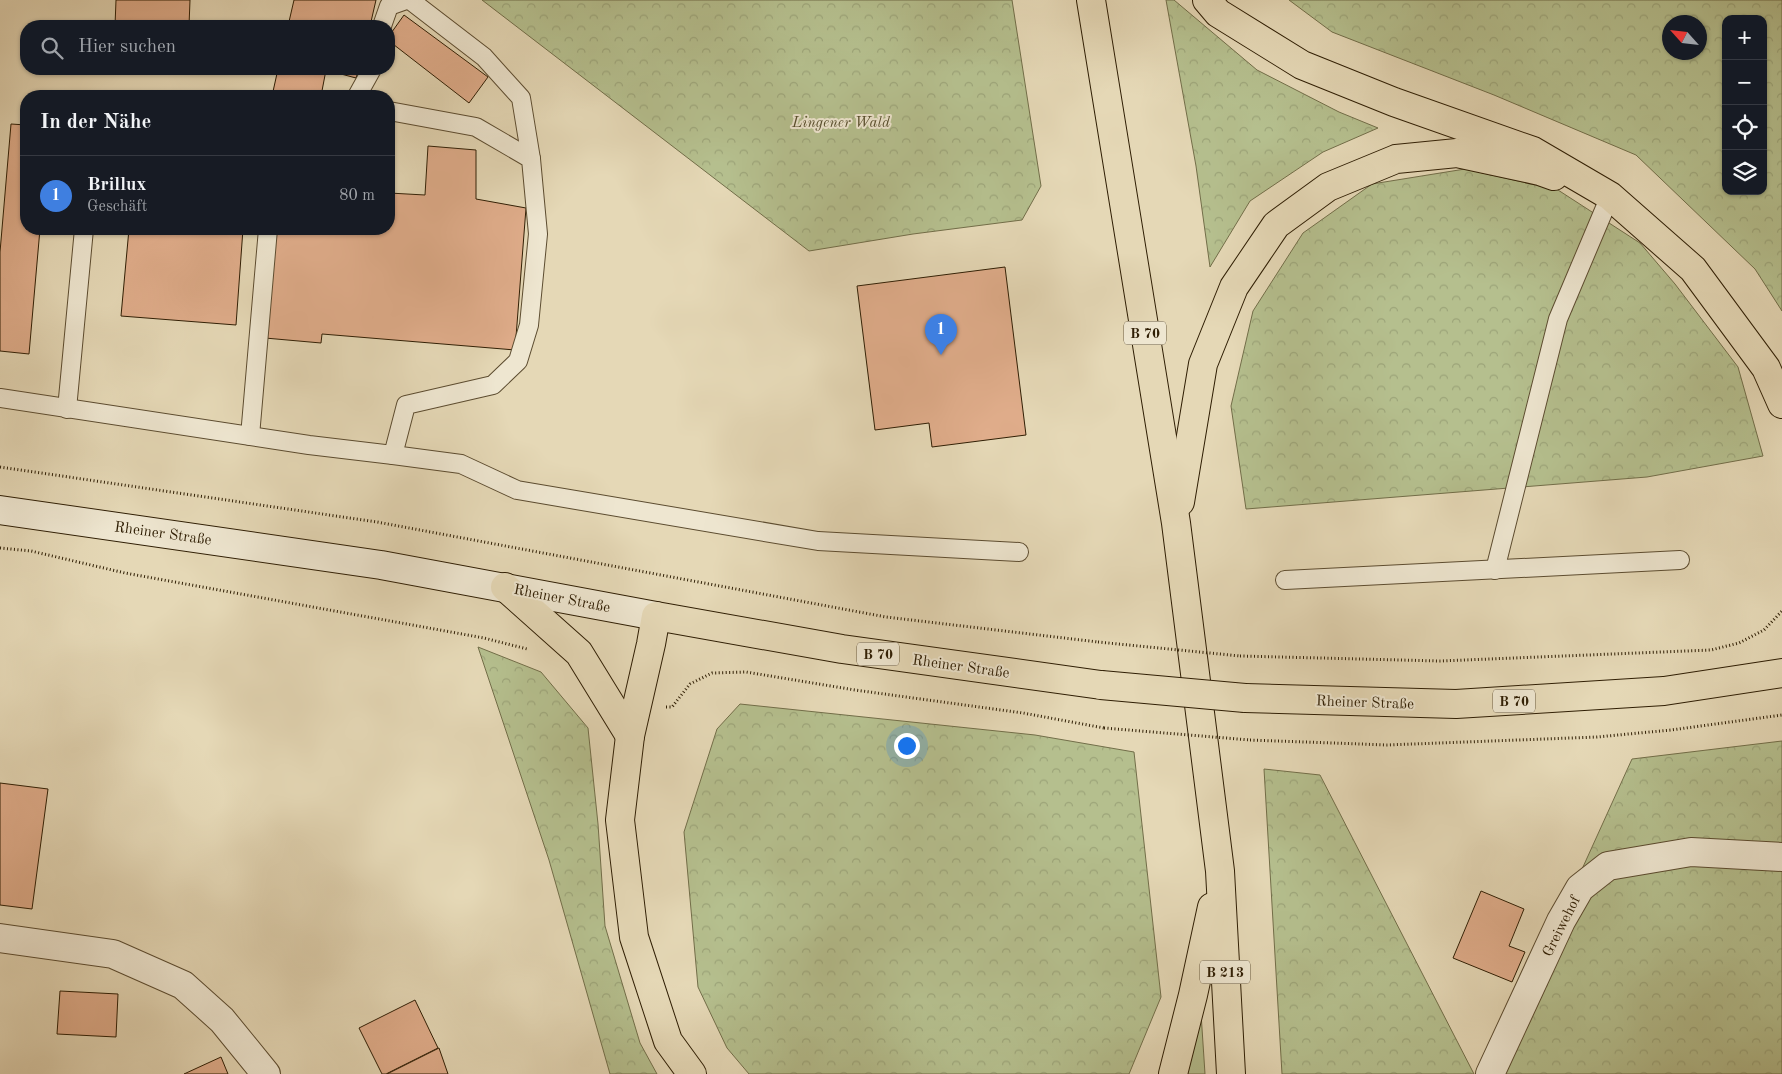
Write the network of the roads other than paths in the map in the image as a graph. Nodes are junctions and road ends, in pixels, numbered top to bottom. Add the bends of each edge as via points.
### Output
1 (408, 0) edge
2 (1090, 0) edge
3 (1208, 0) edge
4 (384, 20) edge
5 (370, 75) edge
6 (361, 90) edge
7 (395, 112) edge
8 (532, 159) junction
9 (1610, 196) junction
10 (83, 235) edge
11 (267, 235) edge
12 (0, 398) edge
13 (1782, 404) edge
14 (67, 408) junction
15 (250, 436) junction
16 (393, 455) junction
17 (0, 510) edge
18 (1176, 524) junction
19 (1019, 552) dead end
20 (1680, 560) dead end
21 (1495, 570) junction
22 (1285, 580) dead end
23 (505, 588) junction
24 (656, 616) junction
25 (1782, 673) edge
26 (630, 736) junction
27 (1782, 856) edge
28 (1220, 871) junction
29 (0, 938) edge
30 (266, 1074) edge
31 (692, 1074) edge
32 (1172, 1074) edge
33 (1231, 1074) edge
34 (1490, 1074) edge

1 - 4 lane via 389,6
1 - 8 lane via 484,57 521,98
2 - 18 main road, B 70
3 - 9 main road via 1218,12 1302,65 1533,152
5 - 6 lane
7 - 8 lane via 476,127
8 - 16 lane via 538,234 529,325 518,362 493,385 406,405
9 - 13 main road via 1693,269 1766,368
9 - 18 main road via 1540,171 1456,153 1396,159 1328,187 1276,226 1234,287 1203,364
9 - 21 lane via 1558,319
10 - 14 lane
11 - 15 lane
12 - 14 lane
14 - 15 lane
15 - 16 lane
16 - 19 lane via 461,464 517,490 818,541
17 - 23 street, Rheiner Straße via 381,565
18 - 28 main road, B 70
20 - 21 lane
21 - 22 lane
23 - 24 street, Rheiner Straße
23 - 26 main road via 579,653
24 - 25 main road, Rheiner Straße / B 70, bridge via 842,649 1100,685 1245,698 1456,704 1664,691
24 - 26 main road
26 - 31 main road via 620,820 634,938 668,1041
27 - 34 street, Greiwehof via 1691,852 1608,866 1580,888 1561,921
28 - 32 main road
28 - 33 main road, B 213
29 - 30 street via 113,954 183,985 222,1020

